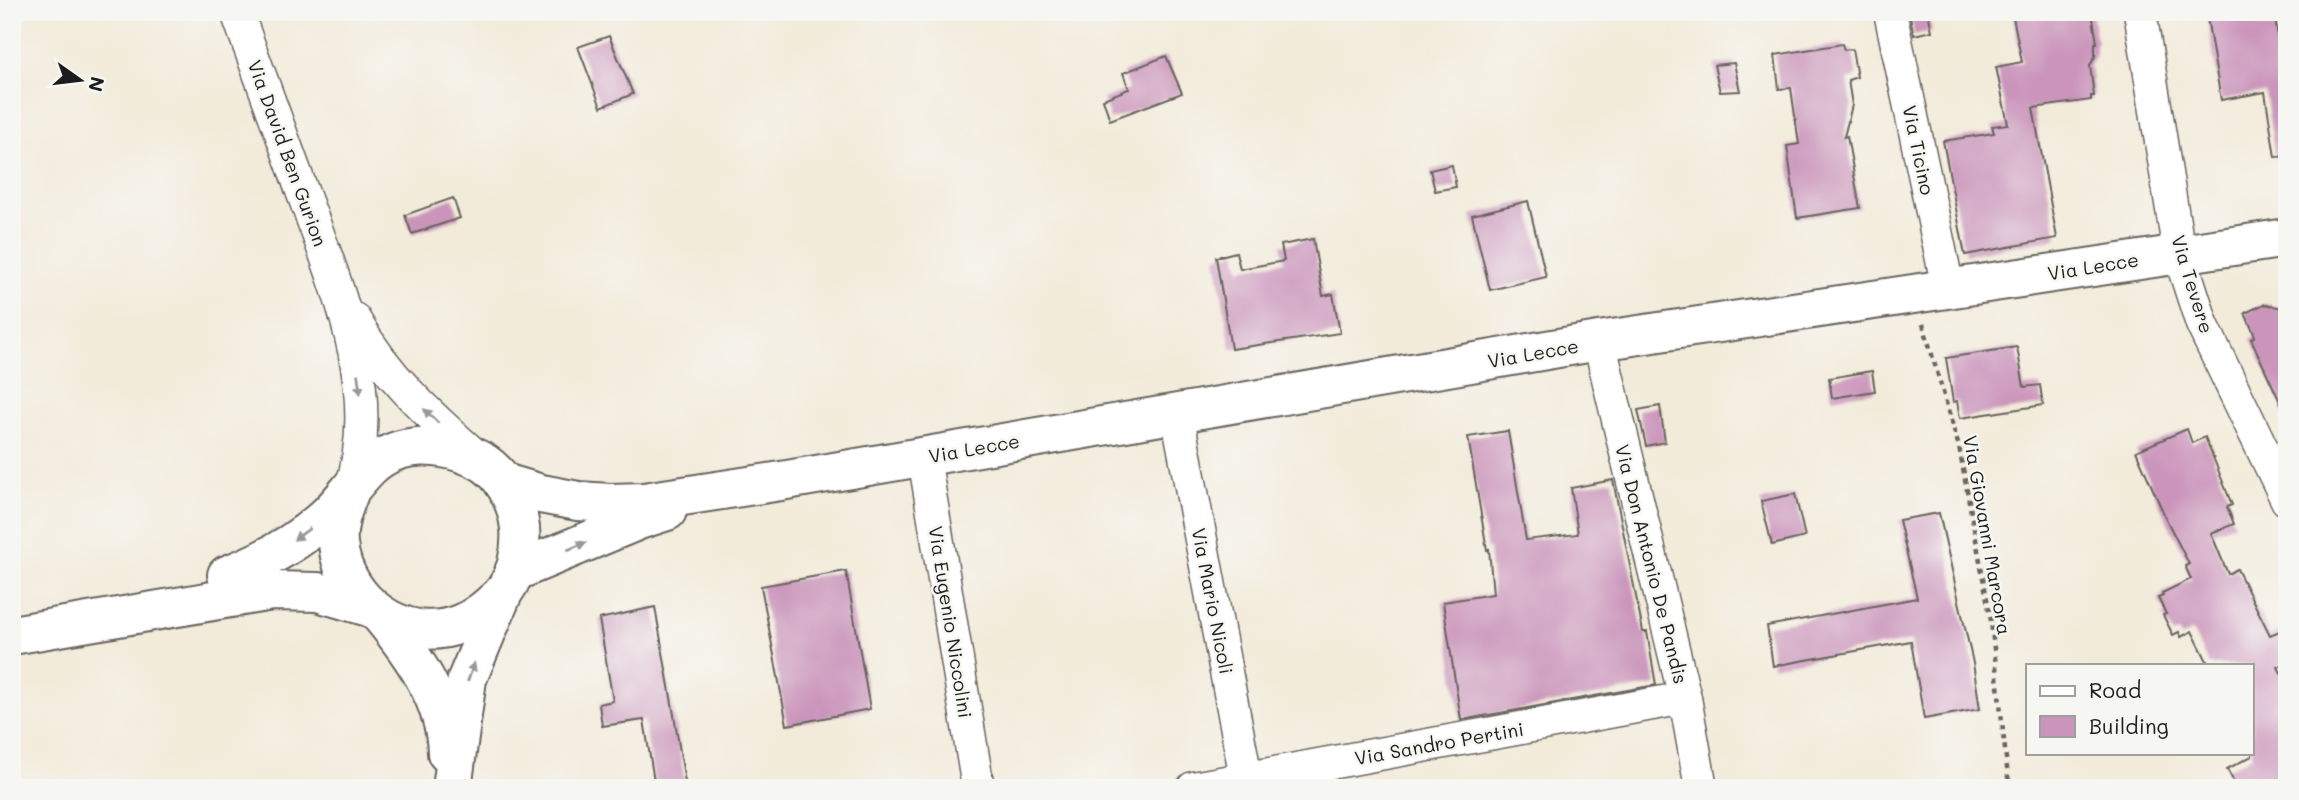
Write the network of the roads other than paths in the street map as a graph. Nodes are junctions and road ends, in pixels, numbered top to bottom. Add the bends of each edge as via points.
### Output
1 (237, 12) edge
2 (1890, 12) edge
3 (2140, 12) edge
4 (2287, 238) edge
5 (2179, 253) junction
6 (1931, 290) junction
7 (339, 294) junction
8 (1599, 341) junction
9 (1177, 414) junction
10 (924, 457) junction
11 (493, 472) junction
12 (781, 481) junction
13 (351, 488) junction
14 (2287, 500) edge
15 (228, 575) junction
16 (508, 583) junction
17 (369, 606) junction
18 (12, 609) edge
19 (12, 635) edge
20 (1685, 698) junction
21 (1247, 783) edge
22 (450, 788) edge
23 (978, 788) edge
24 (1193, 788) edge
25 (1701, 788) edge

1 - 7 street, Via David Ben Gurion
2 - 6 street, Via Ticino
3 - 5 street, Via Tevere
4 - 5 street, Via Lecce
5 - 6 street, Via Lecce
5 - 14 street, Via Tevere via 2202,324
6 - 8 street, Via Lecce
11 -> 7 street, Via David Ben Gurion via 385,368
7 -> 13 street, Via David Ben Gurion via 360,392 360,460
8 - 9 street, Via Lecce
8 - 20 street, Via Don Antonio De Pandis
9 - 10 street, Via Lecce
9 - 21 street, Via Mario Nicoli
10 - 12 street, Via Lecce
10 - 23 street, Via Eugenio Niccolini
11 - 12 street, Via Lecce via 541,494 610,503
11 - 13 street via 456,449 426,445 388,456 371,466
11 - 16 street via 518,511 522,542
16 -> 12 street, Via Lecce via 639,520
13 -> 15 street via 322,519 290,543 257,564
13 - 17 street via 341,514 338,542 343,570
15 - 17 street via 297,573 323,578
15 - 18 street
16 - 17 street via 483,612 459,625 433,630 406,627
22 -> 16 street via 467,679
17 - 19 street via 318,592 272,591
17 - 22 street via 405,645 427,681 447,747
20 - 21 street, Via Sandro Pertini
20 - 25 street, Via Don Antonio De Pandis
21 - 24 street, Via Sandro Pertini

